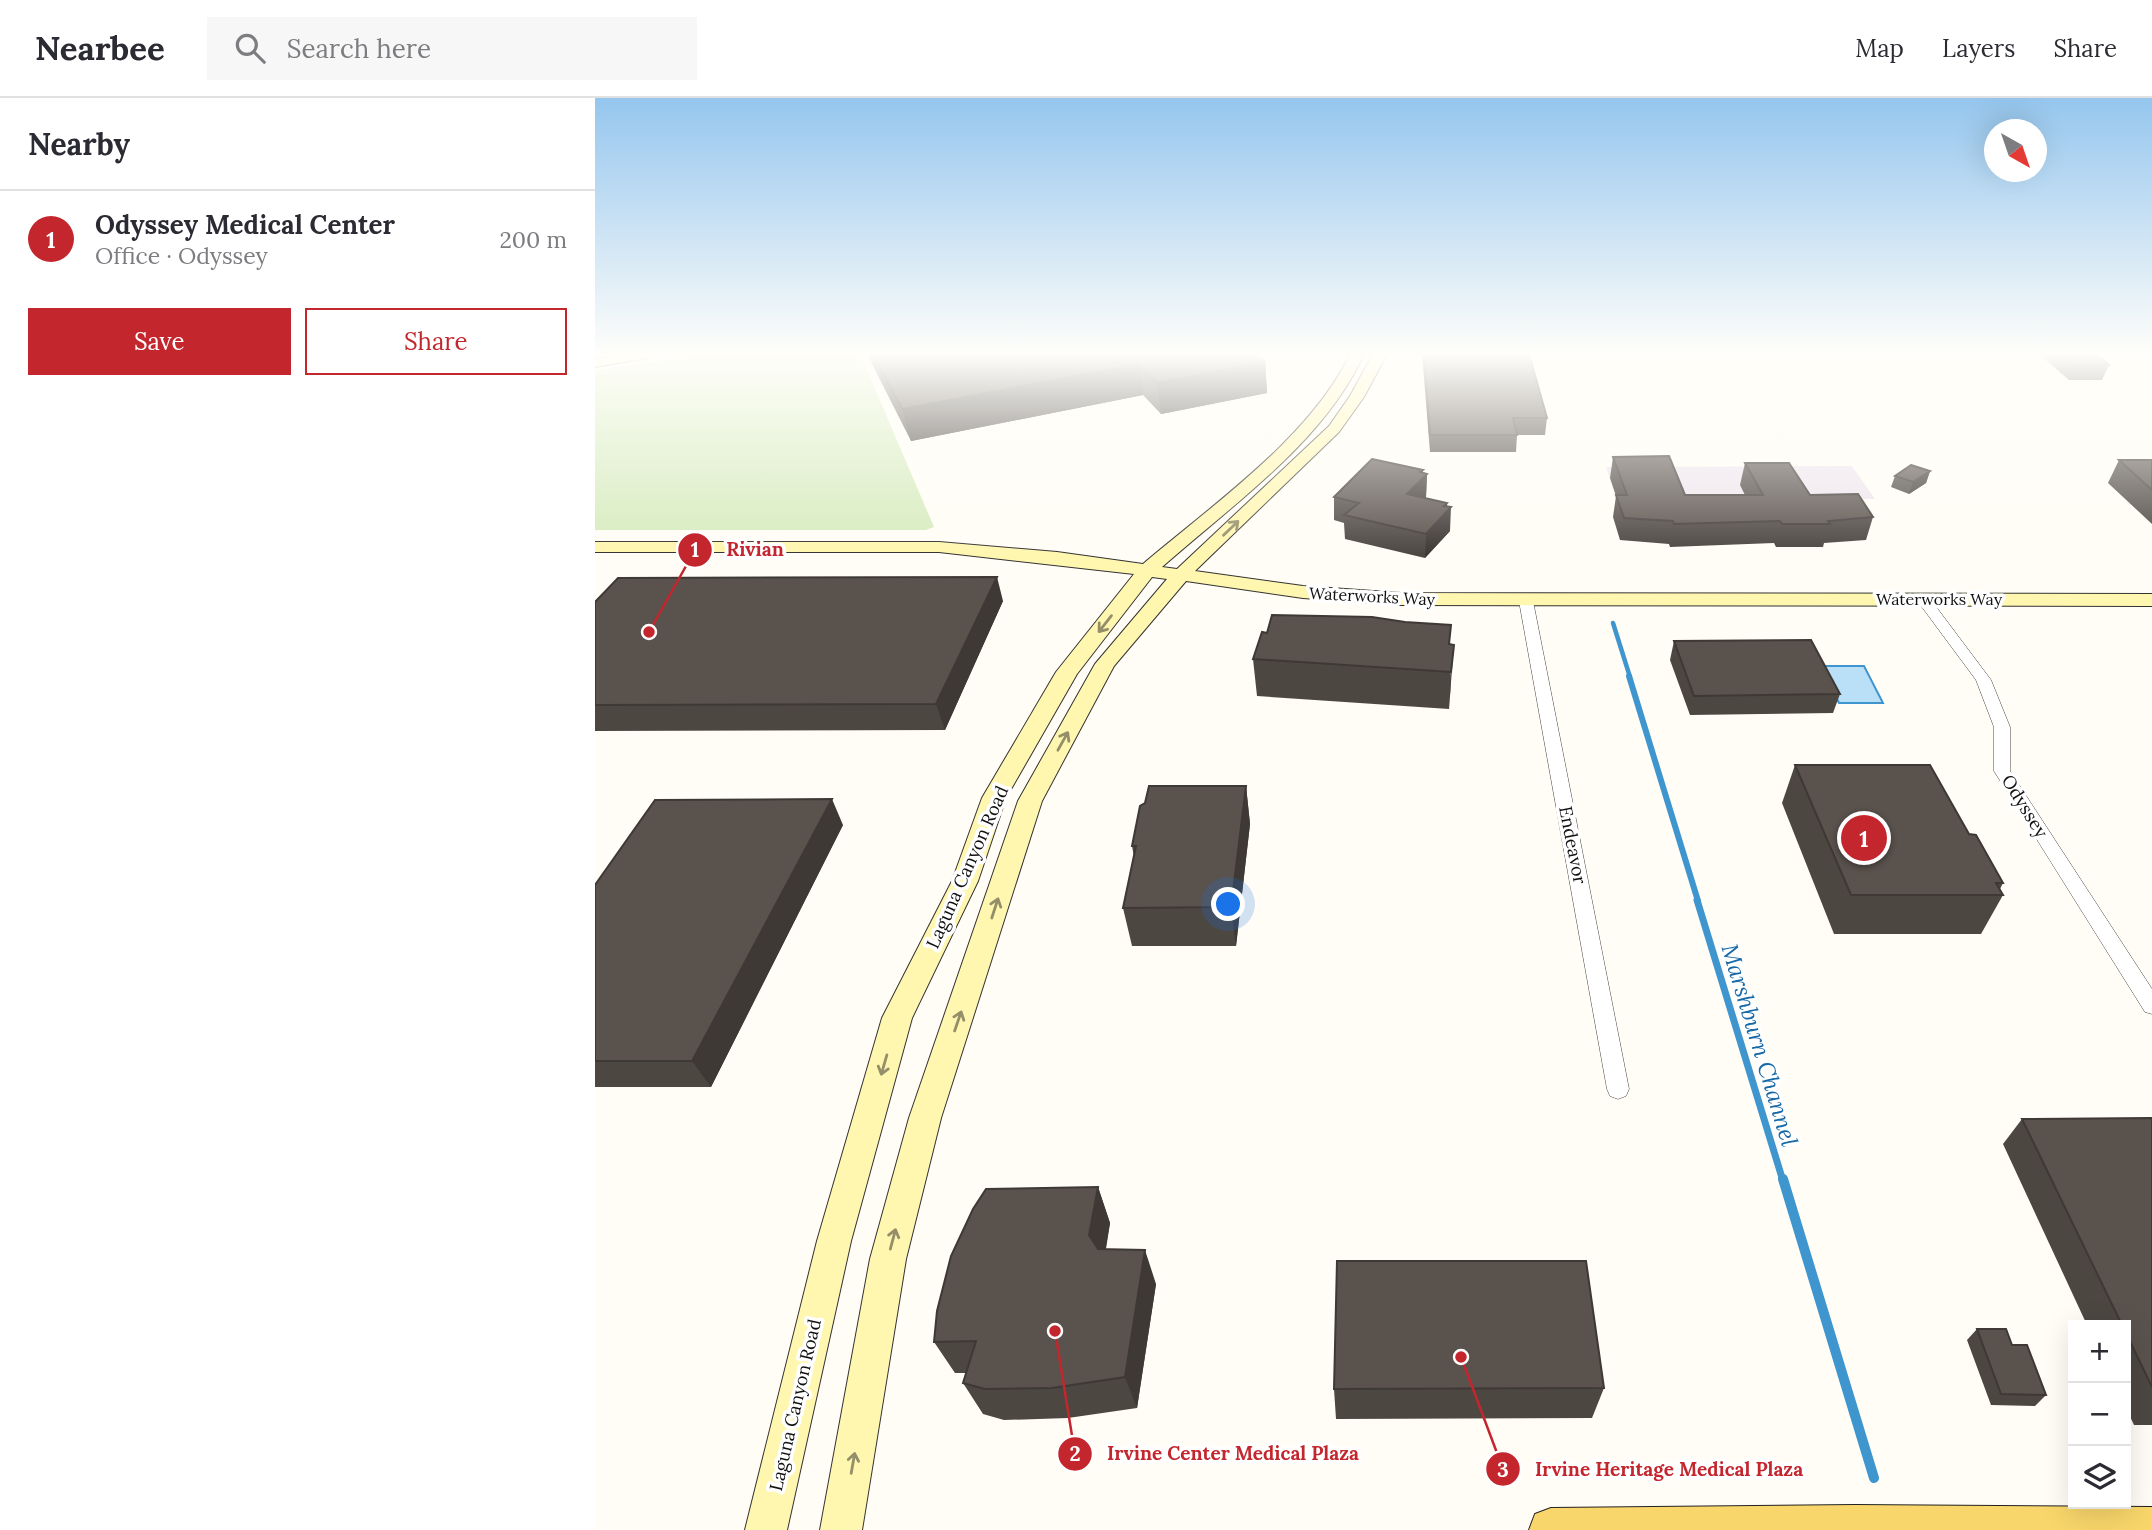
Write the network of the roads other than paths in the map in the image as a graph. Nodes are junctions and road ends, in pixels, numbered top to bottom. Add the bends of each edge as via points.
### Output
1 (1313, 421) edge
2 (1340, 421) edge
3 (595, 547) edge
4 (1164, 573) junction
5 (1923, 599) junction
6 (2152, 600) edge
7 (1526, 601) junction
8 (2152, 1006) edge
9 (1618, 1089) dead end
10 (2152, 1529) edge
11 (766, 1530) edge
12 (841, 1530) edge
13 (1551, 1530) edge

1 - 4 main road, Laguna Canyon Road
4 -> 2 main road, Laguna Canyon Road
3 - 4 main road, Waterworks Way via 939,547
4 - 7 main road, Waterworks Way via 1330,594
4 -> 11 main road, Laguna Canyon Road via 1067,672 994,798 965,881 897,1018 834,1241
12 -> 4 main road, Laguna Canyon Road via 898,1220 925,1118 1030,800 1105,664
5 - 6 main road, Waterworks Way
5 - 7 main road, Waterworks Way
5 - 8 street, Odyssey via 1983,680 2002,727 2002,771
7 - 9 street, Endeavor
10 - 13 main road

